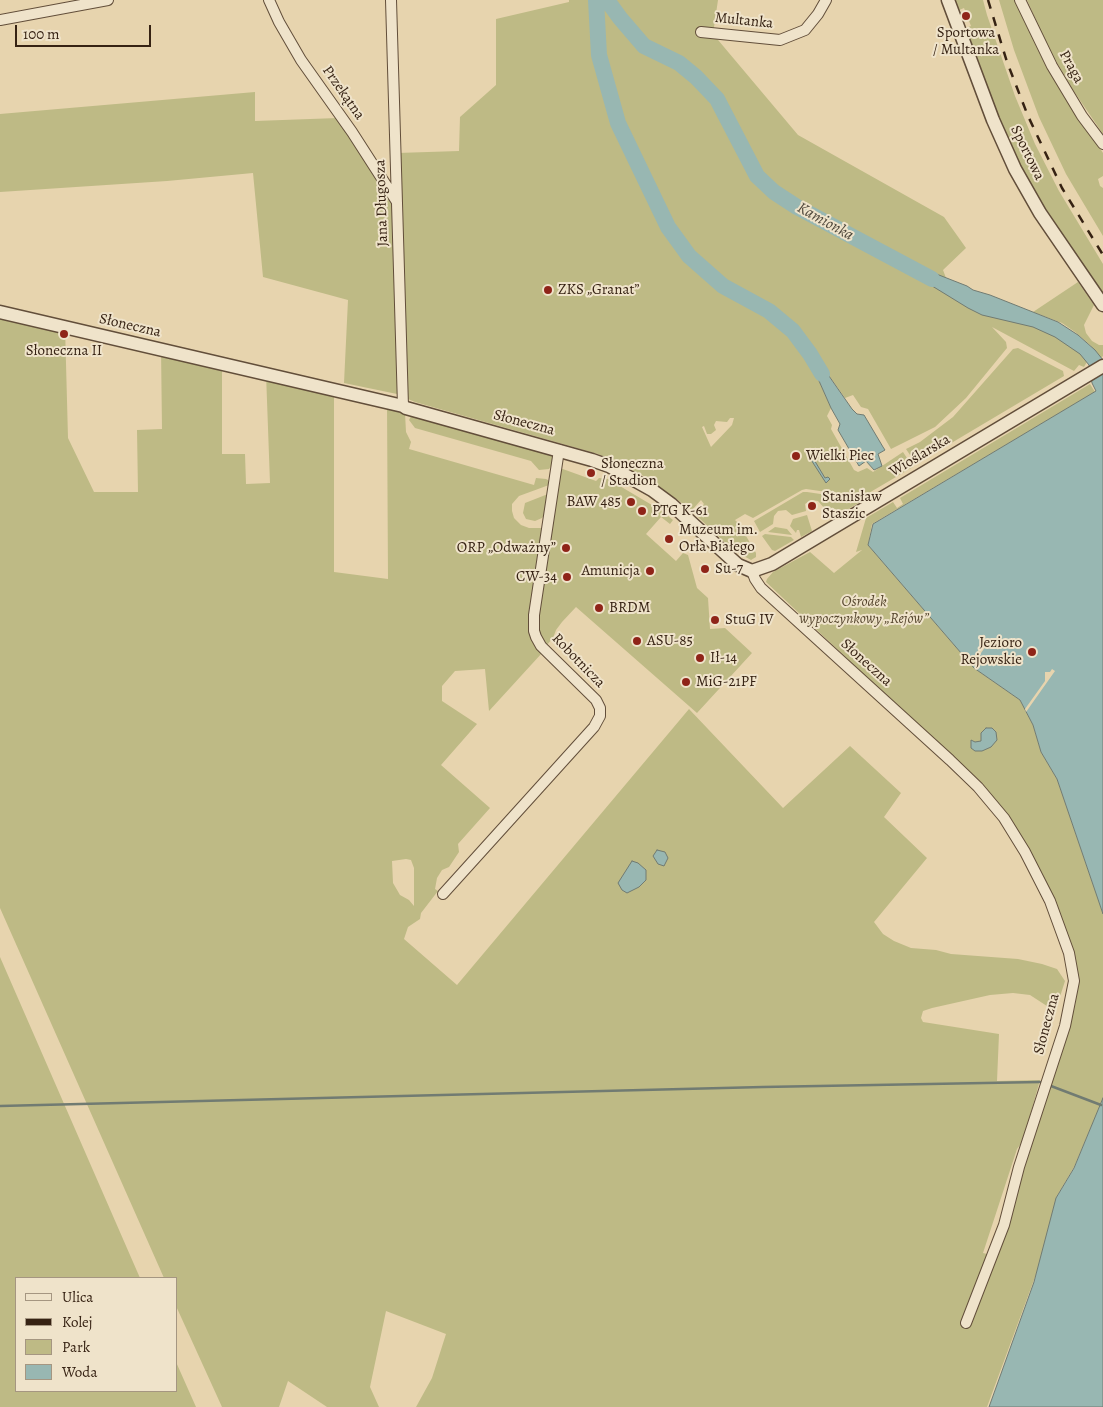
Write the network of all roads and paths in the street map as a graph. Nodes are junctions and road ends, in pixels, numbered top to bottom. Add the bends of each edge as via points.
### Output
1 (108, 0) edge
2 (269, 0) edge
3 (391, 0) edge
4 (826, 0) edge
5 (948, 0) edge
6 (1020, 0) edge
7 (0, 20) edge
8 (701, 32) dead end
9 (1103, 144) edge
10 (396, 202) junction
11 (1103, 305) edge
12 (0, 312) edge
13 (1103, 366) edge
14 (403, 406) junction
15 (559, 450) junction
16 (752, 571) junction
17 (443, 894) dead end
18 (966, 1323) dead end

1 - 7 street
2 - 10 street, Przekątna via 302,60
3 - 10 street, Jana Długosza
4 - 8 street, Multanka via 805,30 780,40
5 - 11 street, Sportowa via 993,120 1015,168 1040,213
6 - 9 street, Praga via 1052,66
10 - 14 street, Jana Długosza
12 - 14 street, Słoneczna
13 - 16 street, Wioślarska via 772,564
14 - 15 street, Słoneczna
15 - 16 street, Słoneczna via 609,466 652,490 738,565
15 - 17 street, Robotnicza via 534,631 541,646 596,700 600,716 594,727
16 - 18 street, Słoneczna via 761,588 950,760 1004,818 1050,901 1069,953 1074,981 1065,1026 1004,1225

